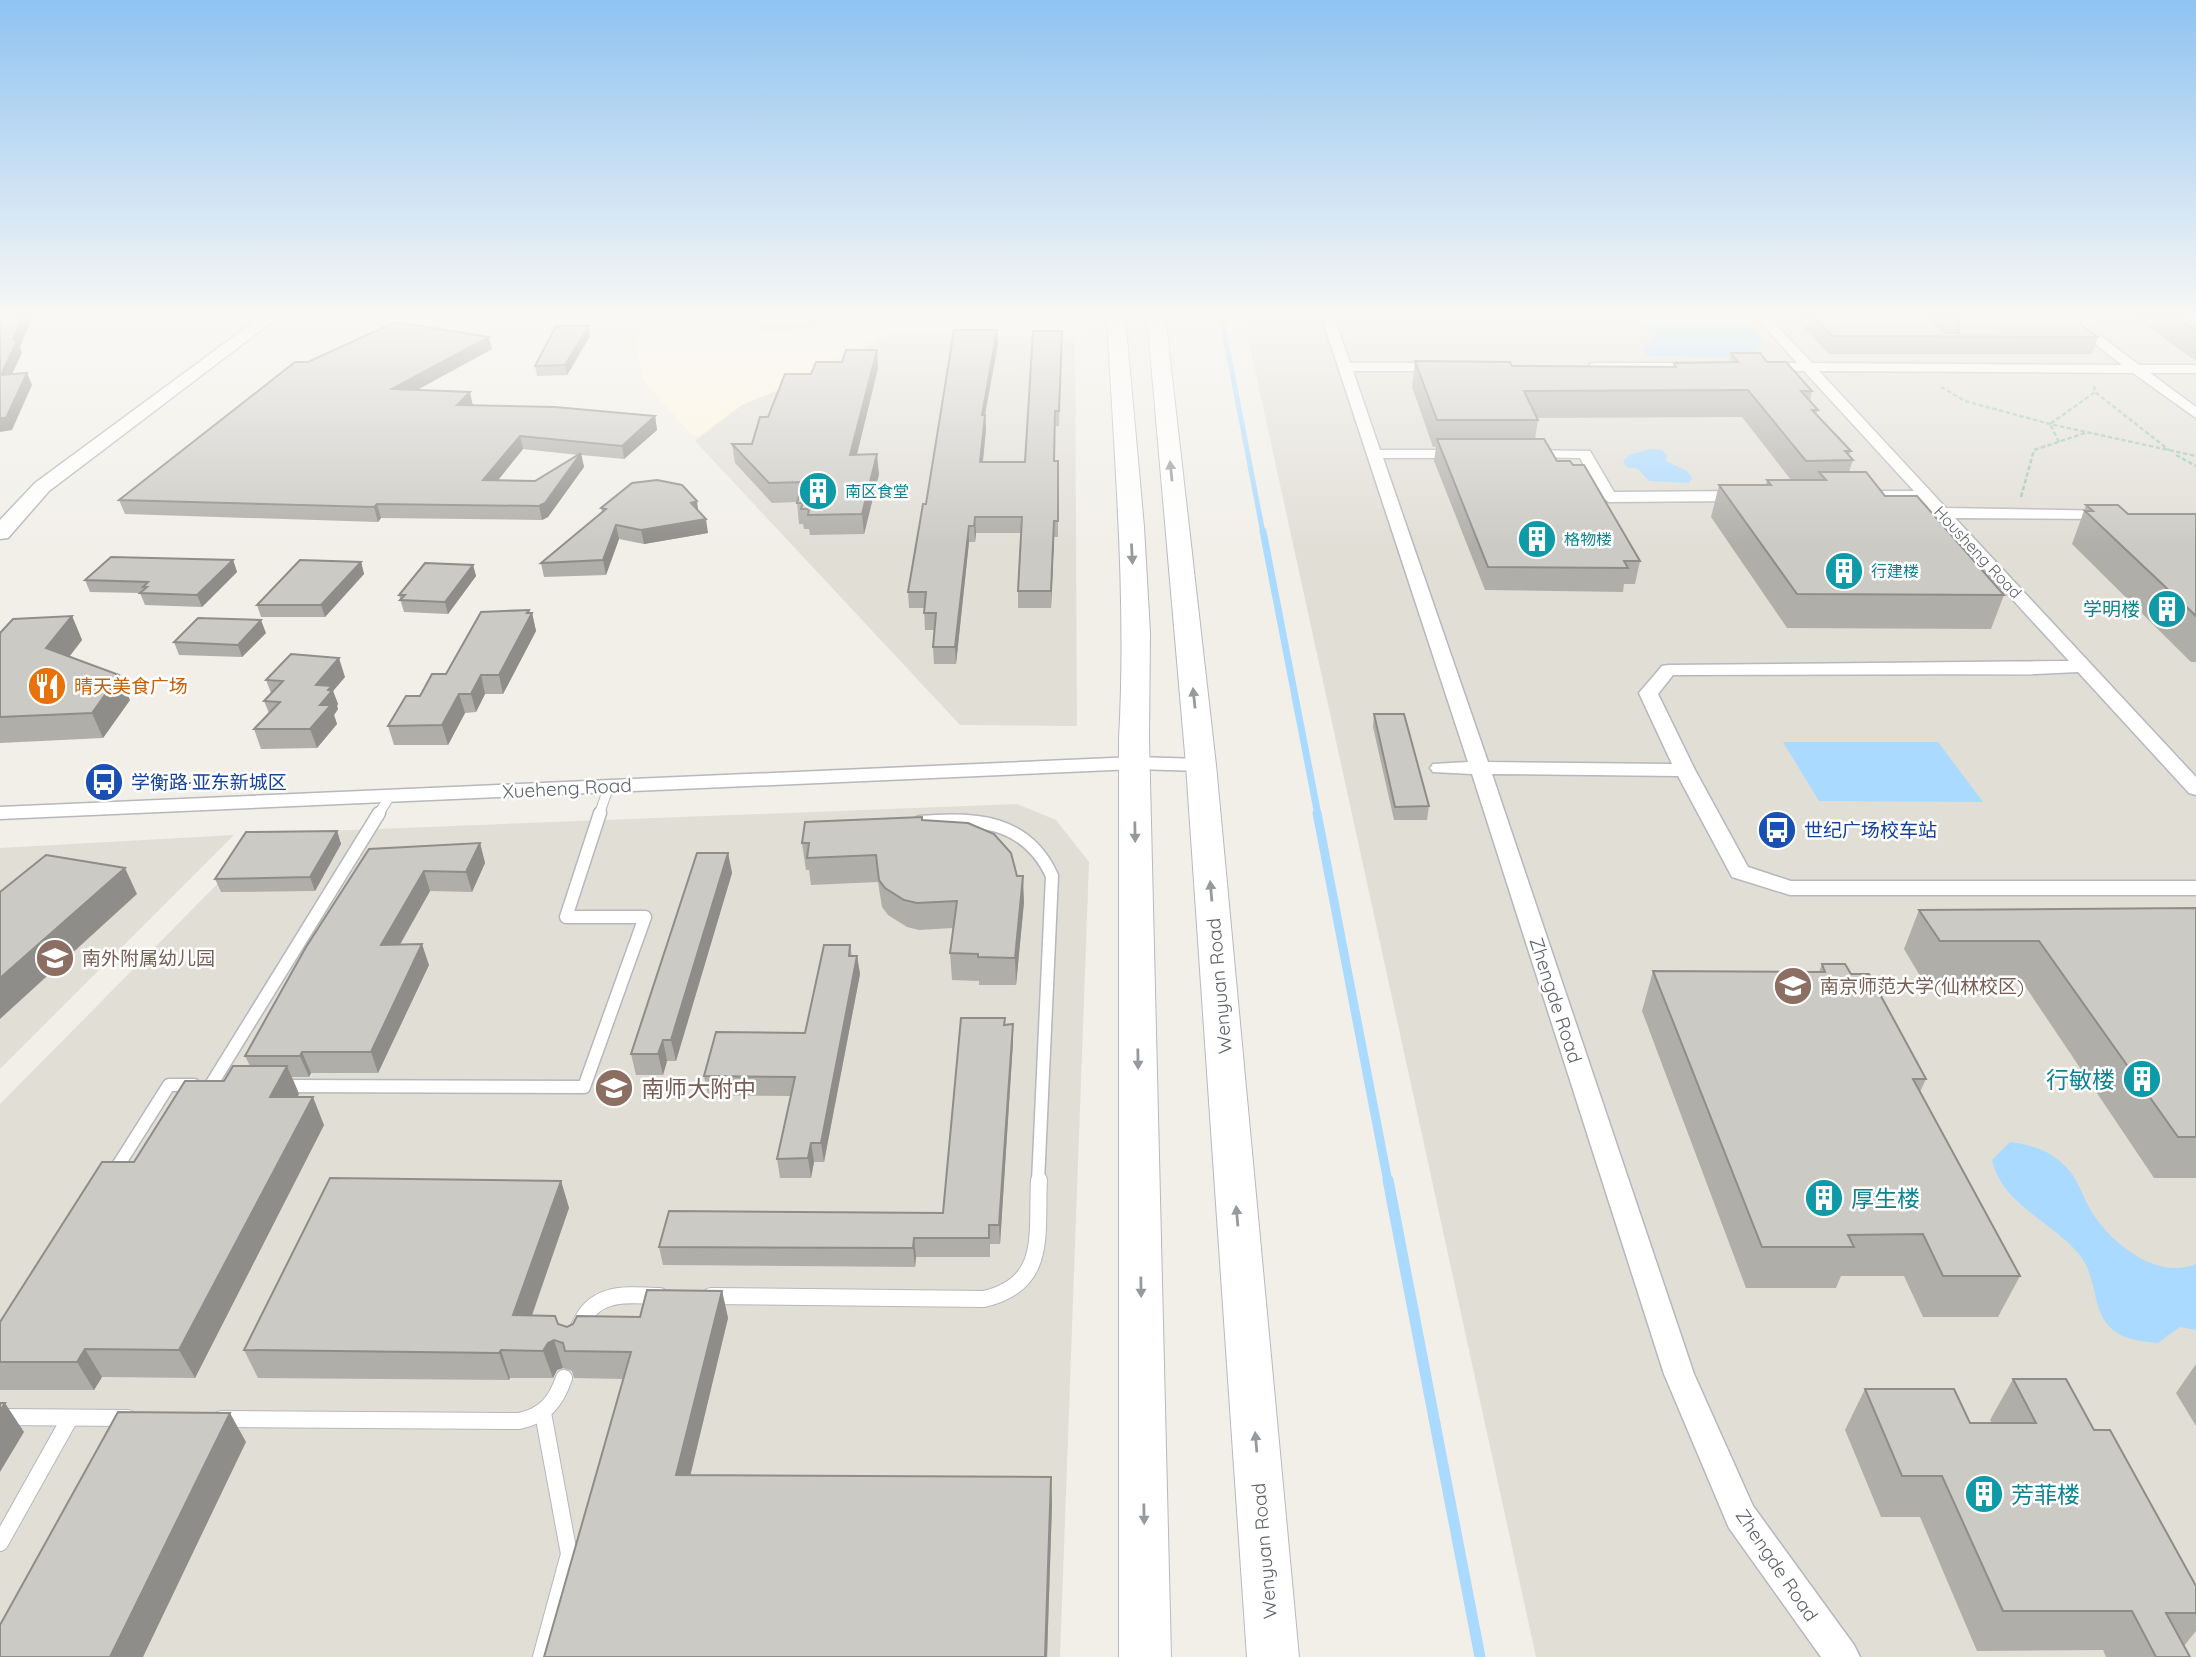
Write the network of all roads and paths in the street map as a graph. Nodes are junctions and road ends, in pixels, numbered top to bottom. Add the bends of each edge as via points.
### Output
1 (169, 392) edge
2 (1123, 392) edge
3 (1164, 392) edge
4 (1352, 392) edge
5 (1830, 392) edge
6 (1950, 392) edge
7 (2095, 392) joint
8 (2168, 392) edge
9 (2196, 414) edge
10 (2050, 424) junction
11 (2086, 433) junction
12 (2059, 442) junction
13 (2171, 452) junction
14 (1373, 454) junction
15 (1479, 454) edge
16 (1506, 454) edge
17 (2196, 456) edge
18 (2196, 466) edge
19 (1761, 496) edge
20 (1844, 496) edge
21 (1926, 496) junction
22 (1942, 513) junction
23 (2019, 513) junction
24 (2128, 514) edge
25 (0, 533) edge
26 (2083, 666) junction
27 (1135, 764) junction
28 (1201, 765) junction
29 (1440, 768) dead end
30 (1480, 768) junction
31 (1685, 770) junction
32 (608, 786) junction
33 (2196, 789) edge
34 (390, 796) junction
35 (0, 813) edge
36 (920, 822) edge
37 (2196, 888) edge
38 (266, 1086) edge
39 (103, 1189) edge
40 (574, 1343) edge
41 (564, 1378) edge
42 (543, 1413) junction
43 (0, 1417) edge
44 (70, 1418) junction
45 (138, 1418) edge
46 (206, 1418) edge
47 (0, 1543) edge
48 (541, 1657) edge
49 (1145, 1657) edge
50 (1273, 1657) edge
51 (1842, 1657) edge

1 - 25 street via 42,487
2 -> 27 main road via 1135,609
28 -> 3 main road, Wenyuan Road
4 - 14 street, Zhengde Road
5 - 21 street, Housheng Road
6 - 10 path via 1965,401
7 - 10 path
7 - 13 path
8 - 9 street
10 - 11 path
10 - 12 path
11 - 12 path
11 - 13 path
12 - 23 path via 2034,450
13 - 17 path
13 - 18 path
14 - 15 street
14 - 30 street, Zhengde Road
16 - 19 street via 1585,454 1609,497
20 - 21 street
21 - 22 street, Housheng Road
22 - 23 street
22 - 26 street, Housheng Road
23 - 24 street
26 - 31 street via 1668,670 1648,693
26 - 33 street, Housheng Road
27 - 28 street, Xueheng Road
27 - 32 street, Xueheng Road
27 -> 49 main road
50 -> 28 main road, Wenyuan Road
29 - 30 street
30 - 31 street
30 - 51 street, Zhengde Road via 1679,1374 1741,1517
31 - 37 street via 1740,872 1790,888
32 - 34 street, Xueheng Road
32 - 38 lane via 566,917 645,917 584,1087
34 - 35 street, Xueheng Road
34 - 39 lane via 218,1085 169,1085
36 - 40 lane via 962,820 1002,827 1031,843 1052,876 1032,1271 1014,1290 984,1299 613,1296 596,1302 582,1318
41 - 42 lane via 553,1404
42 - 46 lane via 519,1420
42 - 48 lane via 569,1554
43 - 44 lane
44 - 45 lane
44 - 47 lane

